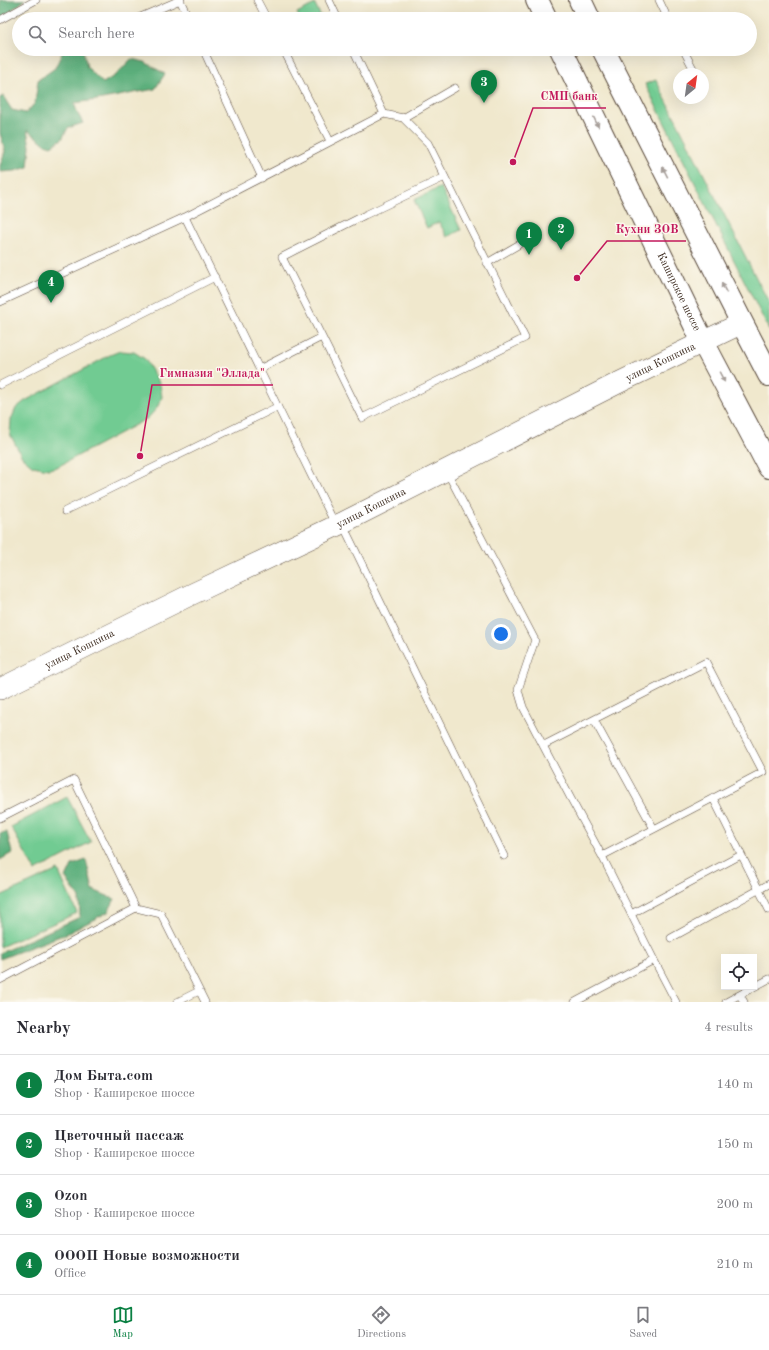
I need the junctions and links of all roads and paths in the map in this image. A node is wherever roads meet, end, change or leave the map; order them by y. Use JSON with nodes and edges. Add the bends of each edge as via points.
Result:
{"nodes":[{"id":1,"x":36,"y":0,"type":"edge"},
{"id":2,"x":180,"y":0,"type":"edge"},
{"id":3,"x":257,"y":0,"type":"edge"},
{"id":4,"x":329,"y":0,"type":"edge"},
{"id":5,"x":537,"y":0,"type":"edge"},
{"id":6,"x":580,"y":0,"type":"edge"},
{"id":7,"x":659,"y":0,"type":"edge"},
{"id":8,"x":14,"y":12,"type":"edge"},
{"id":9,"x":152,"y":12,"type":"edge"},
{"id":10,"x":186,"y":12,"type":"edge"},
{"id":11,"x":263,"y":12,"type":"edge"},
{"id":12,"x":335,"y":12,"type":"edge"},
{"id":13,"x":543,"y":12,"type":"edge"},
{"id":14,"x":586,"y":12,"type":"edge"},
{"id":15,"x":664,"y":12,"type":"edge"},
{"id":16,"x":12,"y":13,"type":"edge"},
{"id":17,"x":0,"y":20,"type":"edge"},
{"id":18,"x":205,"y":56,"type":"edge"},
{"id":19,"x":287,"y":56,"type":"edge"},
{"id":20,"x":356,"y":56,"type":"edge"},
{"id":21,"x":564,"y":56,"type":"edge"},
{"id":22,"x":608,"y":56,"type":"edge"},
{"id":23,"x":687,"y":56,"type":"edge"},
{"id":24,"x":693,"y":68,"type":"edge"},
{"id":25,"x":455,"y":88,"type":"dead end"},
{"id":26,"x":384,"y":114,"type":"junction"},
{"id":27,"x":403,"y":118,"type":"junction"},
{"id":28,"x":330,"y":141,"type":"junction"},
{"id":29,"x":445,"y":177,"type":"junction"},
{"id":30,"x":262,"y":178,"type":"junction"},
{"id":31,"x":185,"y":216,"type":"junction"},
{"id":32,"x":518,"y":245,"type":"dead end"},
{"id":33,"x":487,"y":262,"type":"junction"},
{"id":34,"x":214,"y":277,"type":"junction"},
{"id":35,"x":0,"y":302,"type":"edge"},
{"id":36,"x":742,"y":323,"type":"junction"},
{"id":37,"x":322,"y":337,"type":"junction"},
{"id":38,"x":703,"y":342,"type":"junction"},
{"id":39,"x":259,"y":369,"type":"junction"},
{"id":40,"x":769,"y":375,"type":"edge"},
{"id":41,"x":0,"y":385,"type":"edge"},
{"id":42,"x":277,"y":407,"type":"junction"},
{"id":43,"x":769,"y":467,"type":"edge"},
{"id":44,"x":446,"y":471,"type":"junction"},
{"id":45,"x":65,"y":511,"type":"dead end"},
{"id":46,"x":339,"y":525,"type":"junction"},
{"id":47,"x":0,"y":689,"type":"edge"},
{"id":48,"x":594,"y":720,"type":"junction"},
{"id":49,"x":544,"y":745,"type":"junction"},
{"id":50,"x":713,"y":798,"type":"junction"},
{"id":51,"x":0,"y":818,"type":"edge"},
{"id":52,"x":654,"y":828,"type":"junction"},
{"id":53,"x":741,"y":854,"type":"junction"},
{"id":54,"x":504,"y":856,"type":"dead end"},
{"id":55,"x":602,"y":856,"type":"junction"},
{"id":56,"x":769,"y":884,"type":"edge"},
{"id":57,"x":759,"y":890,"type":"junction"},
{"id":58,"x":136,"y":908,"type":"junction"},
{"id":59,"x":769,"y":910,"type":"edge"},
{"id":60,"x":631,"y":914,"type":"junction"},
{"id":61,"x":671,"y":938,"type":"dead end"},
{"id":62,"x":654,"y":960,"type":"junction"},
{"id":63,"x":769,"y":979,"type":"edge"},
{"id":64,"x":0,"y":980,"type":"edge"},
{"id":65,"x":199,"y":991,"type":"junction"},
{"id":66,"x":740,"y":995,"type":"junction"},
{"id":67,"x":177,"y":1002,"type":"edge"},
{"id":68,"x":205,"y":1002,"type":"edge"},
{"id":69,"x":575,"y":1002,"type":"edge"},
{"id":70,"x":676,"y":1002,"type":"edge"},
{"id":71,"x":726,"y":1002,"type":"edge"},
{"id":72,"x":744,"y":1002,"type":"edge"}],
"edges":[{"from":1,"to":8,"type":"lane"},
{"from":2,"to":9,"type":"lane"},
{"from":2,"to":10,"type":"lane"},
{"from":3,"to":11,"type":"lane"},
{"from":4,"to":12,"type":"lane"},
{"from":5,"to":13,"type":"main road"},
{"from":6,"to":14,"type":"main road"},
{"from":7,"to":15,"type":"lane"},
{"from":16,"to":17,"type":"lane"},
{"from":18,"to":30,"type":"lane"},
{"from":19,"to":28,"type":"lane"},
{"from":20,"to":26,"type":"lane"},
{"from":21,"to":38,"type":"main road","name":"Каширское шоссе","one_way":true},
{"from":36,"to":22,"type":"main road","one_way":true},
{"from":23,"to":24,"type":"lane"},
{"from":25,"to":27,"type":"lane"},
{"from":26,"to":27,"type":"lane"},
{"from":26,"to":28,"type":"lane"},
{"from":27,"to":29,"type":"lane","via":[[428,143]]},
{"from":28,"to":30,"type":"lane"},
{"from":29,"to":33,"type":"lane"},
{"from":29,"to":37,"type":"lane","via":[[282,257]]},
{"from":30,"to":31,"type":"lane"},
{"from":31,"to":34,"type":"lane"},
{"from":31,"to":35,"type":"lane"},
{"from":32,"to":33,"type":"lane"},
{"from":33,"to":37,"type":"lane","via":[[525,338],[362,418]]},
{"from":34,"to":39,"type":"lane"},
{"from":34,"to":41,"type":"lane"},
{"from":36,"to":38,"type":"main road","name":"улица Кошкина"},
{"from":36,"to":40,"type":"main road"},
{"from":37,"to":39,"type":"lane"},
{"from":38,"to":43,"type":"main road","name":"Каширское шоссе","one_way":true},
{"from":38,"to":44,"type":"main road","name":"улица Кошкина"},
{"from":39,"to":42,"type":"lane"},
{"from":42,"to":45,"type":"lane"},
{"from":42,"to":46,"type":"lane"},
{"from":44,"to":46,"type":"main road","name":"улица Кошкина"},
{"from":44,"to":49,"type":"lane","via":[[535,640],[518,690],[523,707]]},
{"from":46,"to":47,"type":"main road","name":"улица Кошкина"},
{"from":46,"to":54,"type":"lane"},
{"from":48,"to":49,"type":"lane"},
{"from":48,"to":50,"type":"lane","via":[[706,662],[763,772]]},
{"from":48,"to":52,"type":"lane"},
{"from":49,"to":55,"type":"lane"},
{"from":50,"to":52,"type":"lane"},
{"from":50,"to":53,"type":"lane"},
{"from":51,"to":58,"type":"lane","via":[[74,780]]},
{"from":52,"to":55,"type":"lane"},
{"from":53,"to":57,"type":"lane"},
{"from":53,"to":60,"type":"lane"},
{"from":55,"to":60,"type":"lane"},
{"from":56,"to":57,"type":"lane"},
{"from":57,"to":59,"type":"lane"},
{"from":57,"to":61,"type":"lane"},
{"from":58,"to":64,"type":"lane"},
{"from":58,"to":65,"type":"lane","via":[[161,914]]},
{"from":60,"to":62,"type":"lane"},
{"from":62,"to":69,"type":"lane"},
{"from":62,"to":70,"type":"lane"},
{"from":63,"to":66,"type":"lane"},
{"from":65,"to":67,"type":"lane"},
{"from":65,"to":68,"type":"lane"},
{"from":66,"to":71,"type":"lane"},
{"from":66,"to":72,"type":"lane"}]}
